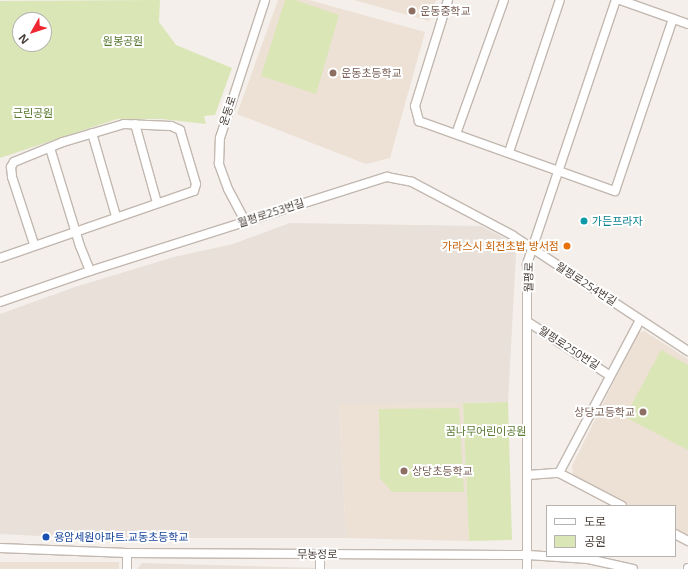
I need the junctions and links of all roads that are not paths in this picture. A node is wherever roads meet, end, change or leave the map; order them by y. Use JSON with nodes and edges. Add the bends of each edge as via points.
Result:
{"nodes":[{"id":1,"x":265,"y":0,"type":"edge"},
{"id":2,"x":448,"y":0,"type":"edge"},
{"id":3,"x":504,"y":0,"type":"edge"},
{"id":4,"x":560,"y":0,"type":"edge"},
{"id":5,"x":616,"y":0,"type":"edge"},
{"id":6,"x":620,"y":0,"type":"edge"},
{"id":7,"x":673,"y":19,"type":"junction"},
{"id":8,"x":688,"y":24,"type":"edge"},
{"id":9,"x":135,"y":124,"type":"junction"},
{"id":10,"x":92,"y":133,"type":"junction"},
{"id":11,"x":456,"y":134,"type":"junction"},
{"id":12,"x":50,"y":148,"type":"junction"},
{"id":13,"x":509,"y":152,"type":"junction"},
{"id":14,"x":560,"y":170,"type":"junction"},
{"id":15,"x":157,"y":203,"type":"junction"},
{"id":16,"x":116,"y":216,"type":"junction"},
{"id":17,"x":245,"y":221,"type":"junction"},
{"id":18,"x":75,"y":232,"type":"junction"},
{"id":19,"x":34,"y":244,"type":"junction"},
{"id":20,"x":532,"y":249,"type":"junction"},
{"id":21,"x":0,"y":258,"type":"edge"},
{"id":22,"x":90,"y":271,"type":"junction"},
{"id":23,"x":0,"y":301,"type":"edge"},
{"id":24,"x":640,"y":320,"type":"junction"},
{"id":25,"x":528,"y":322,"type":"junction"},
{"id":26,"x":688,"y":351,"type":"edge"},
{"id":27,"x":609,"y":375,"type":"junction"},
{"id":28,"x":559,"y":473,"type":"junction"},
{"id":29,"x":528,"y":475,"type":"junction"},
{"id":30,"x":620,"y":505,"type":"edge"},
{"id":31,"x":676,"y":535,"type":"edge"},
{"id":32,"x":688,"y":541,"type":"edge"},
{"id":33,"x":0,"y":548,"type":"edge"},
{"id":34,"x":127,"y":553,"type":"junction"},
{"id":35,"x":320,"y":554,"type":"junction"},
{"id":36,"x":528,"y":555,"type":"junction"},
{"id":37,"x":546,"y":556,"type":"edge"},
{"id":38,"x":558,"y":557,"type":"edge"},
{"id":39,"x":127,"y":569,"type":"edge"},
{"id":40,"x":320,"y":569,"type":"edge"},
{"id":41,"x":527,"y":569,"type":"edge"},
{"id":42,"x":633,"y":569,"type":"edge"}],
"edges":[{"from":1,"to":17,"type":"street","name":"운동로","via":[[220,138],[220,164],[228,189]]},
{"from":2,"to":11,"type":"street","via":[[415,106],[419,121]]},
{"from":3,"to":11,"type":"street"},
{"from":4,"to":13,"type":"street"},
{"from":5,"to":14,"type":"street","name":"월평로"},
{"from":6,"to":7,"type":"street"},
{"from":7,"to":8,"type":"street"},
{"from":7,"to":14,"type":"street","via":[[615,191]]},
{"from":9,"to":10,"type":"street","via":[[124,124]]},
{"from":9,"to":15,"type":"street"},
{"from":9,"to":15,"type":"street","via":[[171,126],[180,130],[196,184],[194,191]]},
{"from":10,"to":12,"type":"street"},
{"from":10,"to":16,"type":"street"},
{"from":11,"to":13,"type":"street"},
{"from":12,"to":18,"type":"street"},
{"from":12,"to":19,"type":"street","via":[[20,158],[11,168]]},
{"from":13,"to":14,"type":"street"},
{"from":14,"to":20,"type":"street","name":"월평로"},
{"from":15,"to":16,"type":"street"},
{"from":16,"to":18,"type":"street"},
{"from":17,"to":20,"type":"street","name":"월평로253번길","via":[[387,177],[412,182],[512,235]]},
{"from":17,"to":22,"type":"street","name":"월평로253번길"},
{"from":18,"to":19,"type":"street"},
{"from":18,"to":22,"type":"street"},
{"from":19,"to":21,"type":"street"},
{"from":20,"to":24,"type":"street","name":"월평로254번길"},
{"from":20,"to":25,"type":"street","name":"월평로","via":[[527,264]]},
{"from":22,"to":23,"type":"street","name":"월평로253번길"},
{"from":24,"to":26,"type":"street","name":"월평로254번길"},
{"from":24,"to":27,"type":"street"},
{"from":25,"to":27,"type":"street","name":"월평로250번길"},
{"from":25,"to":29,"type":"street","name":"월평로"},
{"from":27,"to":28,"type":"street"},
{"from":28,"to":29,"type":"street"},
{"from":28,"to":30,"type":"street"},
{"from":29,"to":36,"type":"street","name":"월평로"},
{"from":31,"to":32,"type":"street"},
{"from":33,"to":34,"type":"street","name":"무농정로"},
{"from":34,"to":35,"type":"street","name":"무농정로"},
{"from":34,"to":39,"type":"street"},
{"from":35,"to":36,"type":"street","name":"무농정로"},
{"from":35,"to":40,"type":"street"},
{"from":36,"to":37,"type":"street","name":"무농정로"},
{"from":36,"to":41,"type":"street","name":"월평로"},
{"from":38,"to":42,"type":"street","name":"무농정로","via":[[588,559]]}]}
